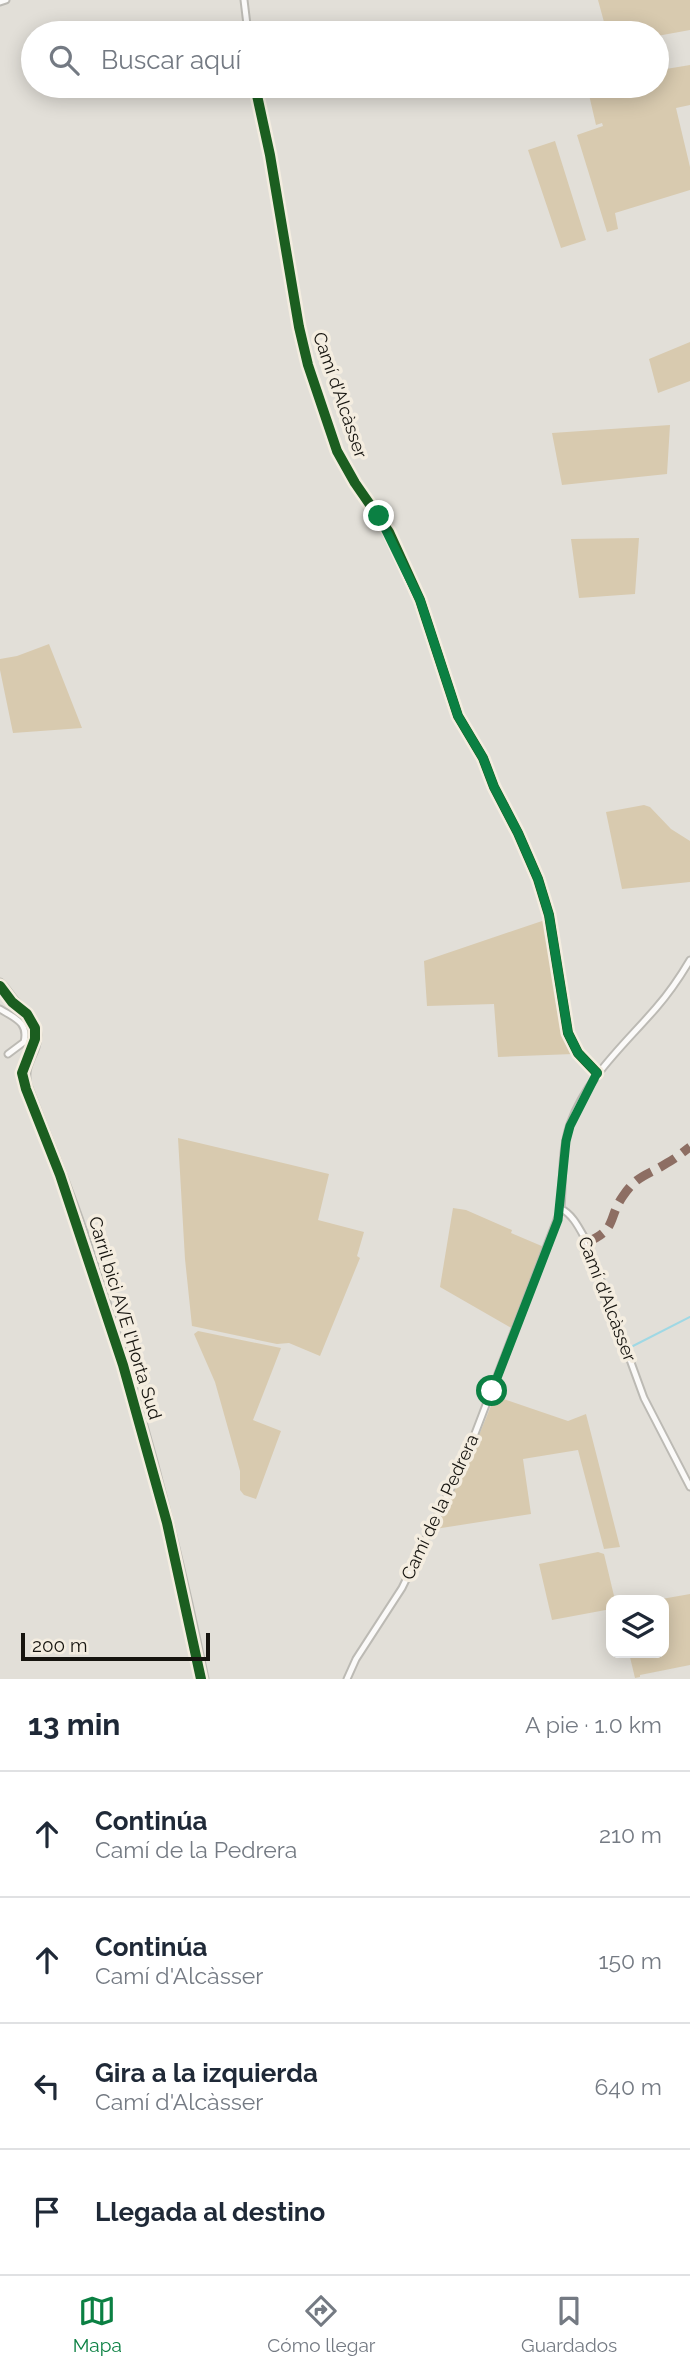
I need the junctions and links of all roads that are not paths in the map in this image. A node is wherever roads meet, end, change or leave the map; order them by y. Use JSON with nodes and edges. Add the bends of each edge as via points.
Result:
{"nodes":[{"id":1,"x":6,"y":0,"type":"edge"},
{"id":2,"x":244,"y":0,"type":"edge"},
{"id":3,"x":0,"y":2,"type":"edge"},
{"id":4,"x":247,"y":21,"type":"edge"},
{"id":5,"x":258,"y":98,"type":"edge"},
{"id":6,"x":690,"y":960,"type":"edge"},
{"id":7,"x":0,"y":982,"type":"edge"},
{"id":8,"x":0,"y":1009,"type":"edge"},
{"id":9,"x":8,"y":1054,"type":"dead end"},
{"id":10,"x":597,"y":1073,"type":"junction"},
{"id":11,"x":561,"y":1209,"type":"junction"},
{"id":12,"x":690,"y":1487,"type":"edge"},
{"id":13,"x":205,"y":1679,"type":"edge"},
{"id":14,"x":347,"y":1679,"type":"edge"}],
"edges":[{"from":1,"to":3,"type":"street"},
{"from":2,"to":4,"type":"street"},
{"from":5,"to":10,"type":"street","name":"Camí d'Alcàsser","via":[[302,340],[337,451],[389,532],[420,600],[458,716],[483,758],[538,879],[549,915],[568,1033],[578,1053]]},
{"from":6,"to":10,"type":"street","via":[[661,1002]]},
{"from":7,"to":13,"type":"street","via":[[38,1027],[27,1085],[86,1236],[129,1372],[171,1526]]},
{"from":8,"to":9,"type":"street","via":[[19,1020],[25,1032],[24,1042]]},
{"from":10,"to":11,"type":"street","via":[[570,1126]]},
{"from":11,"to":12,"type":"street","name":"Camí d'Alcàsser","via":[[587,1242],[644,1398]]},
{"from":11,"to":14,"type":"street","name":"Camí de la Pedrera","via":[[466,1457],[402,1588]]}]}
